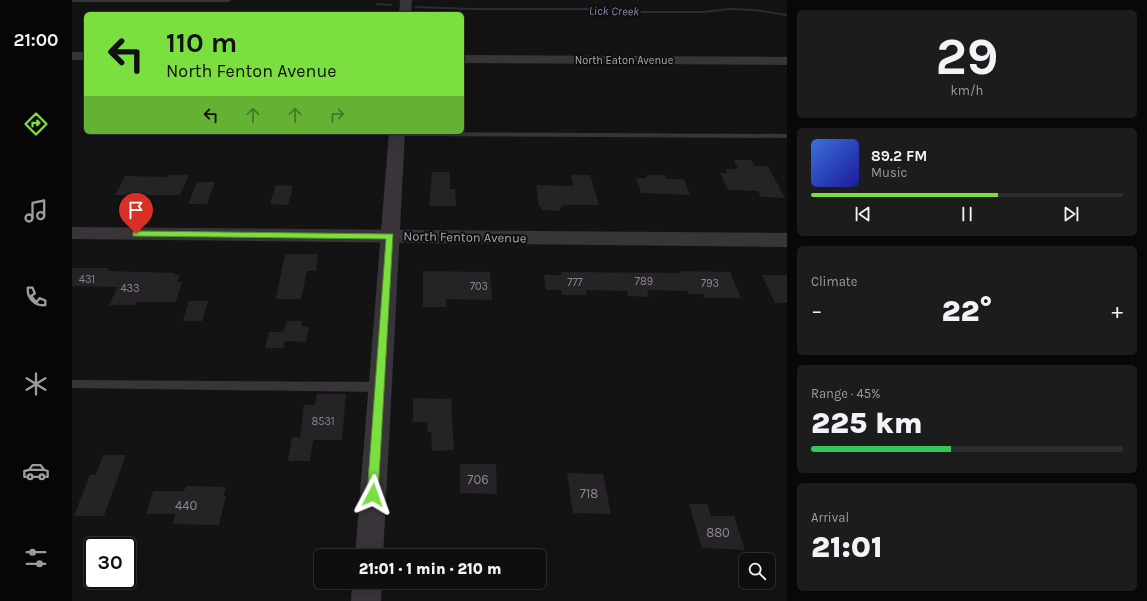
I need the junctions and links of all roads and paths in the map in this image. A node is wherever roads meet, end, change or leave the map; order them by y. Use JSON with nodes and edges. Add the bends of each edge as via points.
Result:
{"nodes":[{"id":1,"x":72,"y":0,"type":"edge"},
{"id":2,"x":228,"y":0,"type":"edge"},
{"id":3,"x":406,"y":0,"type":"edge"},
{"id":4,"x":405,"y":12,"type":"edge"},
{"id":5,"x":72,"y":56,"type":"edge"},
{"id":6,"x":84,"y":56,"type":"edge"},
{"id":7,"x":464,"y":59,"type":"edge"},
{"id":8,"x":787,"y":61,"type":"edge"},
{"id":9,"x":397,"y":134,"type":"edge"},
{"id":10,"x":464,"y":134,"type":"edge"},
{"id":11,"x":787,"y":136,"type":"edge"},
{"id":12,"x":72,"y":233,"type":"edge"},
{"id":13,"x":390,"y":236,"type":"junction"},
{"id":14,"x":787,"y":240,"type":"edge"},
{"id":15,"x":72,"y":384,"type":"edge"},
{"id":16,"x":380,"y":387,"type":"junction"},
{"id":17,"x":369,"y":549,"type":"edge"},
{"id":18,"x":367,"y":589,"type":"edge"},
{"id":19,"x":366,"y":601,"type":"edge"}],
"edges":[{"from":1,"to":2,"type":"lane"},
{"from":3,"to":4,"type":"street"},
{"from":5,"to":6,"type":"street"},
{"from":7,"to":8,"type":"street","name":"North Eaton Avenue"},
{"from":9,"to":13,"type":"street"},
{"from":10,"to":11,"type":"lane"},
{"from":12,"to":13,"type":"street","name":"North Fenton Avenue"},
{"from":13,"to":14,"type":"street","name":"North Fenton Avenue"},
{"from":13,"to":16,"type":"street"},
{"from":15,"to":16,"type":"lane"},
{"from":16,"to":17,"type":"street"},
{"from":18,"to":19,"type":"street"}]}
